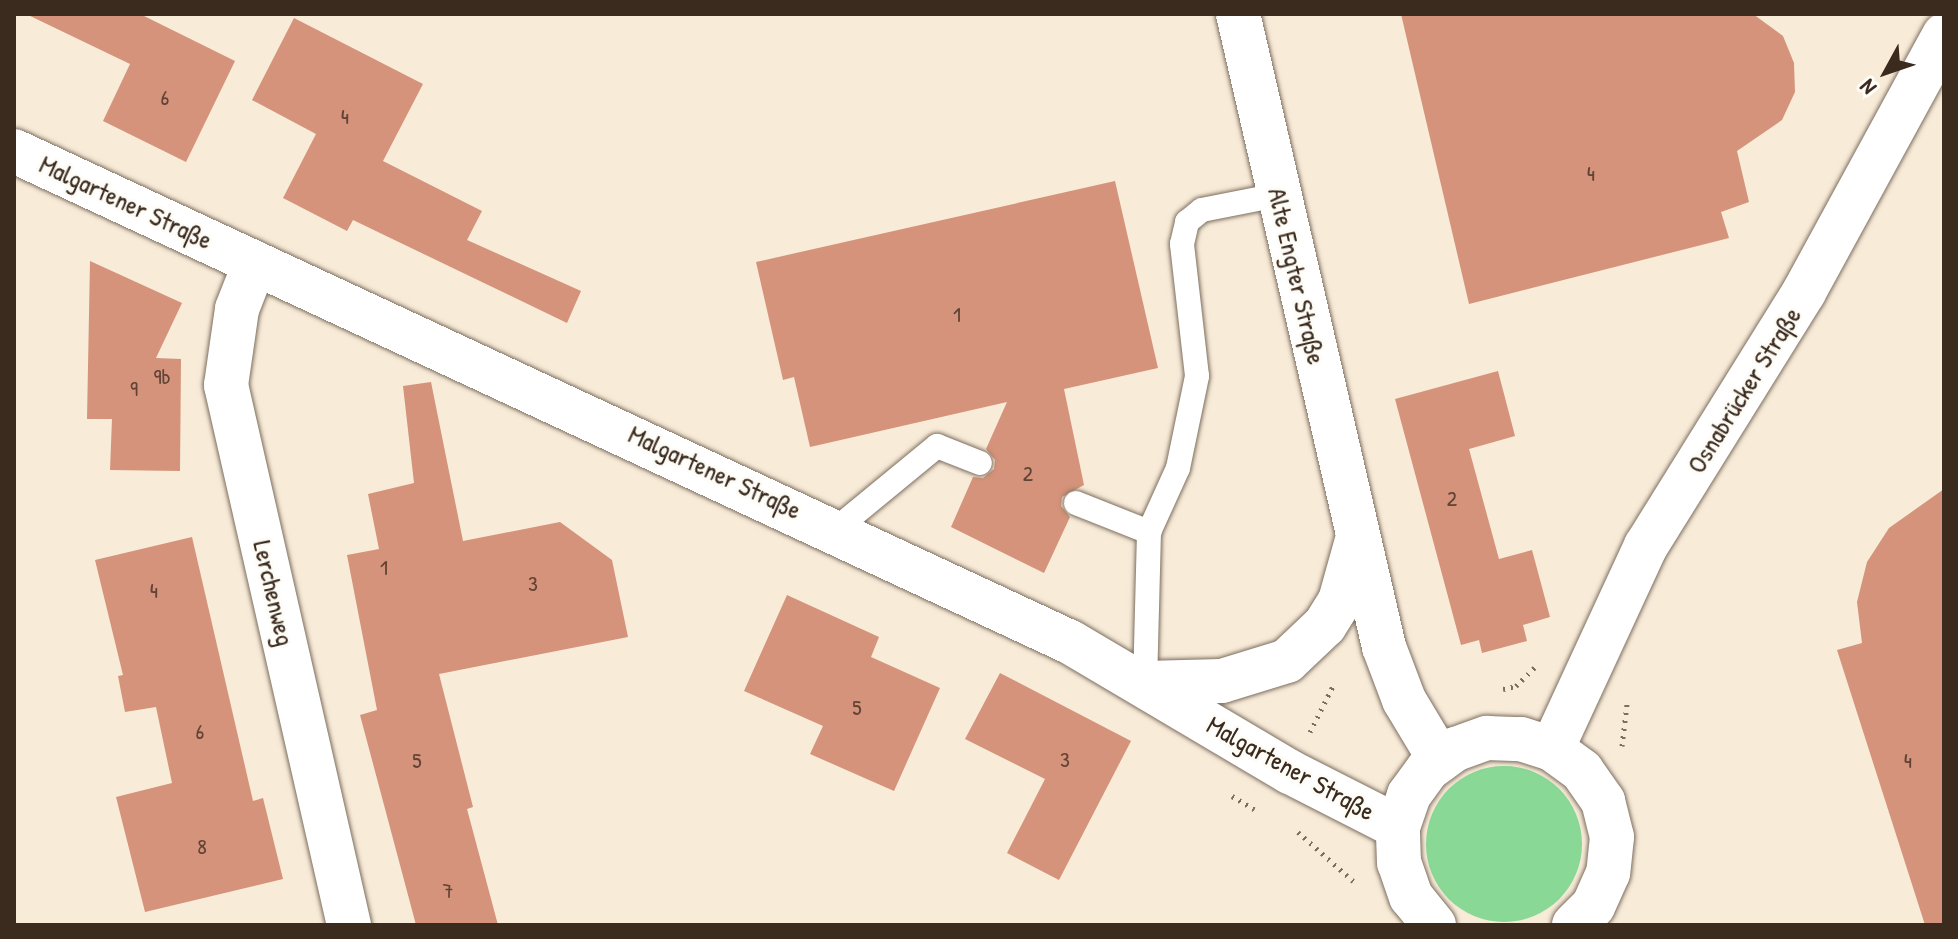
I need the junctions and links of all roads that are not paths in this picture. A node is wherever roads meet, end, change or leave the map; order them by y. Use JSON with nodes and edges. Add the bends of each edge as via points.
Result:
{"nodes":[{"id":1,"x":1238,"y":14,"type":"edge"},
{"id":2,"x":1944,"y":35,"type":"edge"},
{"id":3,"x":14,"y":151,"type":"edge"},
{"id":4,"x":1278,"y":195,"type":"junction"},
{"id":5,"x":255,"y":263,"type":"junction"},
{"id":6,"x":980,"y":463,"type":"dead end"},
{"id":7,"x":1076,"y":503,"type":"dead end"},
{"id":8,"x":836,"y":529,"type":"junction"},
{"id":9,"x":1149,"y":532,"type":"junction"},
{"id":10,"x":1357,"y":538,"type":"junction"},
{"id":11,"x":1145,"y":683,"type":"junction"},
{"id":12,"x":1552,"y":749,"type":"junction"},
{"id":13,"x":1440,"y":760,"type":"junction"},
{"id":14,"x":1398,"y":827,"type":"junction"},
{"id":15,"x":349,"y":925,"type":"edge"},
{"id":16,"x":1434,"y":925,"type":"edge"},
{"id":17,"x":1574,"y":925,"type":"edge"}],
"edges":[{"from":1,"to":4,"type":"street","name":"Alte Engter Straße"},
{"from":2,"to":12,"type":"street","name":"Osnabrücker Straße","via":[[1749,386],[1646,546]]},
{"from":3,"to":5,"type":"street","name":"Malgartener Straße"},
{"from":4,"to":9,"type":"lane","via":[[1202,210],[1187,222],[1182,244],[1197,376],[1178,468]]},
{"from":4,"to":10,"type":"street","name":"Alte Engter Straße"},
{"from":5,"to":8,"type":"street","name":"Malgartener Straße"},
{"from":5,"to":15,"type":"street","name":"Lerchenweg","via":[[234,321],[226,385]]},
{"from":6,"to":8,"type":"lane","via":[[937,446]]},
{"from":7,"to":9,"type":"lane"},
{"from":8,"to":11,"type":"street","name":"Malgartener Straße"},
{"from":9,"to":11,"type":"lane"},
{"from":10,"to":11,"type":"street","name":"Alte Engter Straße","via":[[1340,601],[1325,625],[1287,661],[1222,681]]},
{"from":10,"to":13,"type":"street","name":"Alte Engter Straße","via":[[1384,647],[1404,700]]},
{"from":11,"to":14,"type":"street","name":"Malgartener Straße","via":[[1290,772]]},
{"from":12,"to":13,"type":"street","via":[[1521,739],[1487,738]]},
{"from":12,"to":17,"type":"street","via":[[1582,771],[1603,801],[1612,837],[1608,873],[1593,906]]},
{"from":13,"to":14,"type":"street","via":[[1409,795]]},
{"from":14,"to":16,"type":"street","via":[[1399,863],[1411,897]]}]}
